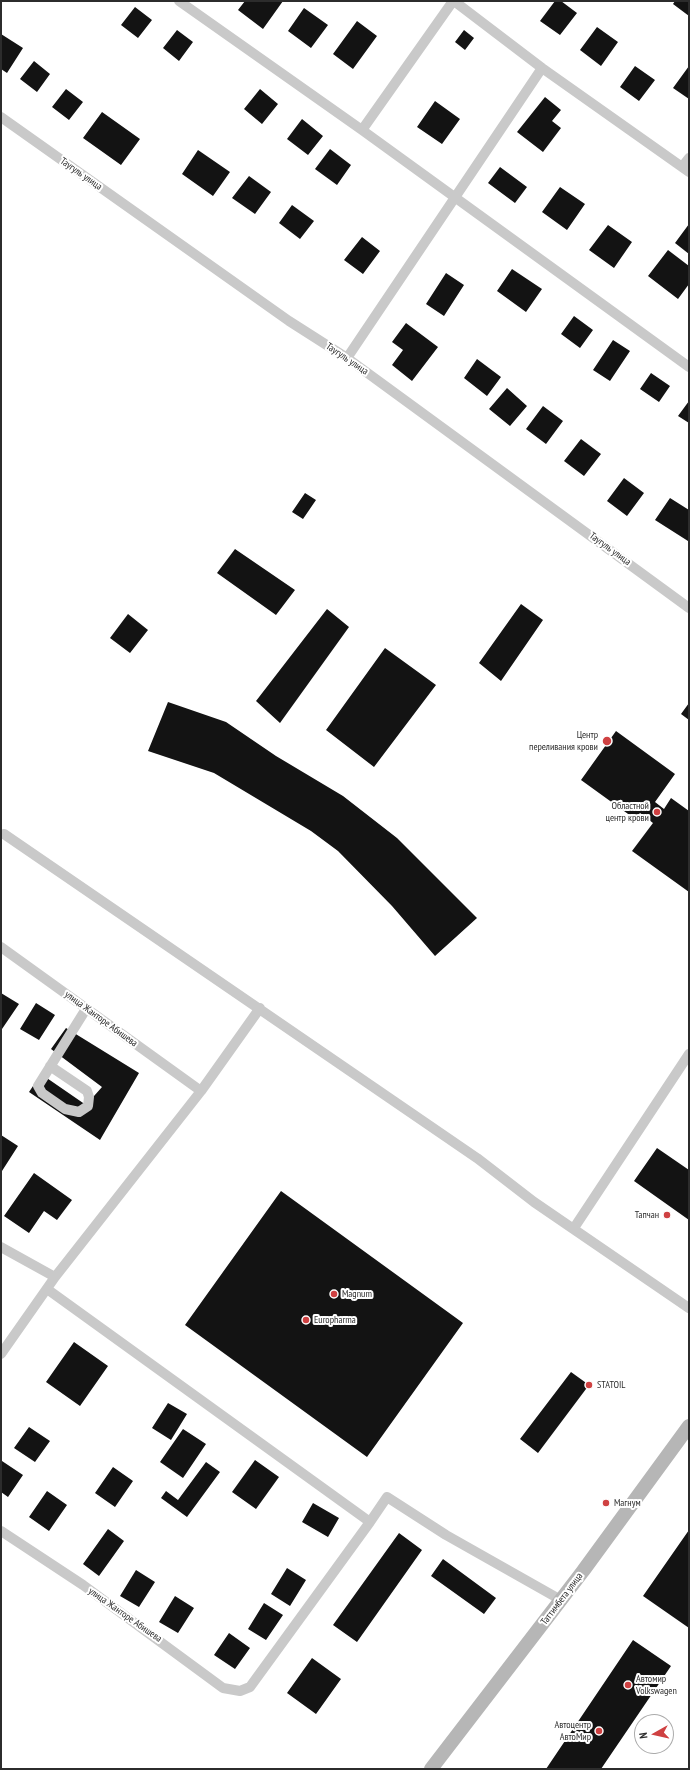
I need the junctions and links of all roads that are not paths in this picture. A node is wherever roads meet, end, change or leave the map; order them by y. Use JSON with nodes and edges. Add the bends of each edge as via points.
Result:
{"nodes":[{"id":1,"x":179,"y":1,"type":"edge"},
{"id":2,"x":453,"y":1,"type":"edge"},
{"id":3,"x":542,"y":68,"type":"junction"},
{"id":4,"x":1,"y":116,"type":"edge"},
{"id":5,"x":362,"y":130,"type":"junction"},
{"id":6,"x":689,"y":158,"type":"edge"},
{"id":7,"x":686,"y":170,"type":"edge"},
{"id":8,"x":454,"y":196,"type":"junction"},
{"id":9,"x":347,"y":358,"type":"junction"},
{"id":10,"x":689,"y":367,"type":"edge"},
{"id":11,"x":689,"y":608,"type":"edge"},
{"id":12,"x":4,"y":834,"type":"dead end"},
{"id":13,"x":1,"y":947,"type":"edge"},
{"id":14,"x":260,"y":1008,"type":"junction"},
{"id":15,"x":86,"y":1009,"type":"junction"},
{"id":16,"x":689,"y":1054,"type":"edge"},
{"id":17,"x":50,"y":1066,"type":"junction"},
{"id":18,"x":201,"y":1091,"type":"junction"},
{"id":19,"x":574,"y":1228,"type":"junction"},
{"id":20,"x":1,"y":1247,"type":"edge"},
{"id":21,"x":55,"y":1277,"type":"junction"},
{"id":22,"x":47,"y":1289,"type":"junction"},
{"id":23,"x":689,"y":1308,"type":"edge"},
{"id":24,"x":1,"y":1354,"type":"edge"},
{"id":25,"x":689,"y":1426,"type":"edge"},
{"id":26,"x":370,"y":1522,"type":"junction"},
{"id":27,"x":1,"y":1531,"type":"edge"},
{"id":28,"x":561,"y":1600,"type":"junction"},
{"id":29,"x":442,"y":1754,"type":"junction"},
{"id":30,"x":431,"y":1769,"type":"edge"},
{"id":31,"x":438,"y":1769,"type":"edge"}],
"edges":[{"from":1,"to":5,"type":"street"},
{"from":2,"to":3,"type":"street"},
{"from":2,"to":5,"type":"street"},
{"from":3,"to":7,"type":"street"},
{"from":3,"to":8,"type":"street"},
{"from":4,"to":9,"type":"street","name":"Таугуль улица","via":[[289,321]]},
{"from":5,"to":8,"type":"street"},
{"from":6,"to":7,"type":"street"},
{"from":8,"to":9,"type":"street"},
{"from":8,"to":10,"type":"street"},
{"from":9,"to":11,"type":"street","name":"Таугуль улица"},
{"from":12,"to":14,"type":"street"},
{"from":13,"to":15,"type":"street","name":"улица Жанторе Абишева"},
{"from":14,"to":18,"type":"street"},
{"from":14,"to":19,"type":"street"},
{"from":15,"to":17,"type":"street"},
{"from":15,"to":18,"type":"street","name":"улица Жанторе Абишева"},
{"from":16,"to":19,"type":"street"},
{"from":17,"to":17,"type":"street","via":[[38,1086],[42,1093],[65,1109],[79,1112],[88,1106],[87,1091]]},
{"from":18,"to":21,"type":"street"},
{"from":19,"to":23,"type":"street"},
{"from":20,"to":21,"type":"street"},
{"from":21,"to":22,"type":"street"},
{"from":22,"to":24,"type":"street"},
{"from":22,"to":26,"type":"street"},
{"from":25,"to":28,"type":"main road","name":"Таттимбета улица"},
{"from":26,"to":27,"type":"street","name":"улица Жанторе Абишева","via":[[250,1687],[240,1691],[223,1688],[84,1585]]},
{"from":26,"to":28,"type":"street","via":[[387,1497],[446,1535]]},
{"from":28,"to":29,"type":"main road","name":"Таттимбета улица"},
{"from":29,"to":30,"type":"main road","name":"Таттимбета улица"},
{"from":29,"to":31,"type":"main road"}]}
